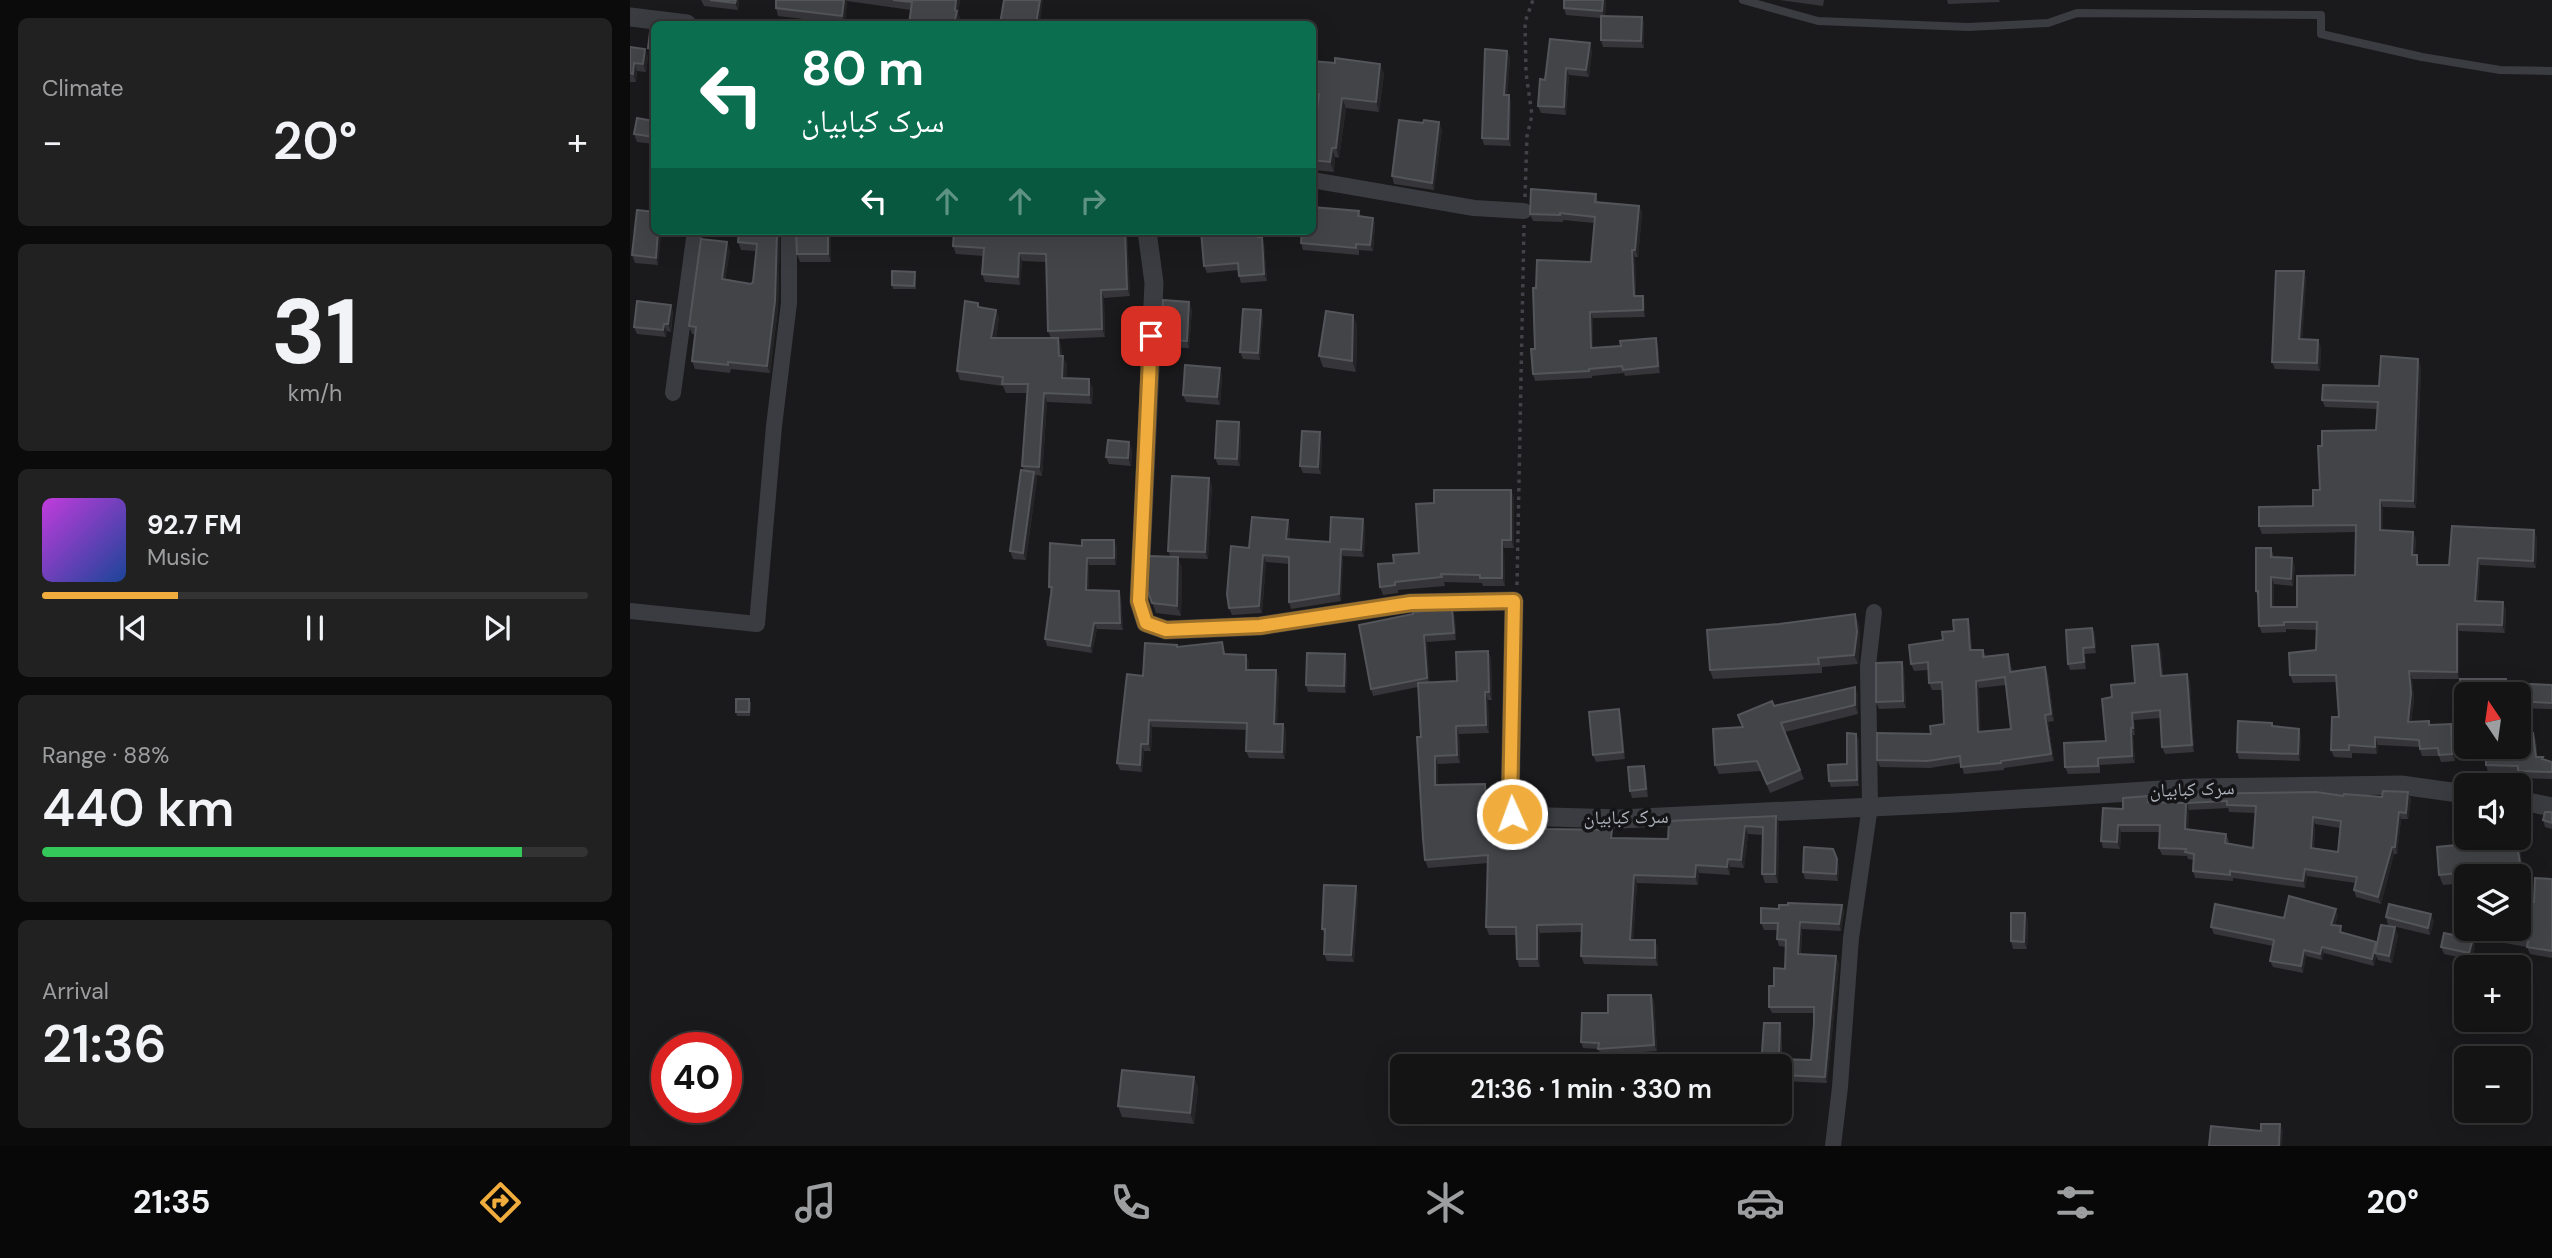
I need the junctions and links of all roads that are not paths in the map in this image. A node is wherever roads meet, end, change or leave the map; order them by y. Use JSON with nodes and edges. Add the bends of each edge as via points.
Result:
{"nodes":[{"id":1,"x":1743,"y":0,"type":"edge"},
{"id":2,"x":630,"y":17,"type":"edge"},
{"id":3,"x":663,"y":21,"type":"edge"},
{"id":4,"x":2552,"y":71,"type":"edge"},
{"id":5,"x":1316,"y":181,"type":"edge"},
{"id":6,"x":1524,"y":212,"type":"road end"},
{"id":7,"x":694,"y":235,"type":"edge"},
{"id":8,"x":789,"y":235,"type":"edge"},
{"id":9,"x":1148,"y":235,"type":"edge"},
{"id":10,"x":673,"y":393,"type":"dead end"},
{"id":11,"x":630,"y":611,"type":"edge"},
{"id":12,"x":1874,"y":612,"type":"dead end"},
{"id":13,"x":2454,"y":792,"type":"edge"},
{"id":14,"x":2531,"y":803,"type":"edge"},
{"id":15,"x":1870,"y":807,"type":"junction"},
{"id":16,"x":2552,"y":807,"type":"edge"},
{"id":17,"x":1833,"y":1146,"type":"edge"}],
"edges":[{"from":1,"to":4,"type":"lane","via":[[1818,21],[1968,27],[2048,23],[2077,13],[2321,15],[2321,34],[2500,70]]},
{"from":2,"to":3,"type":"street"},
{"from":5,"to":6,"type":"street"},
{"from":7,"to":10,"type":"street"},
{"from":8,"to":11,"type":"street","via":[[789,303],[757,624]]},
{"from":9,"to":15,"type":"street","name":"سرک کبابیان","via":[[1154,283],[1139,601],[1146,623],[1166,630],[1260,626],[1411,603],[1514,601],[1512,814],[1620,819]]},
{"from":12,"to":15,"type":"street","via":[[1868,666]]},
{"from":13,"to":15,"type":"street","name":"سرک کبابیان","via":[[2401,785],[2193,788]]},
{"from":14,"to":16,"type":"street"},
{"from":15,"to":17,"type":"street","via":[[1851,938]]}]}
